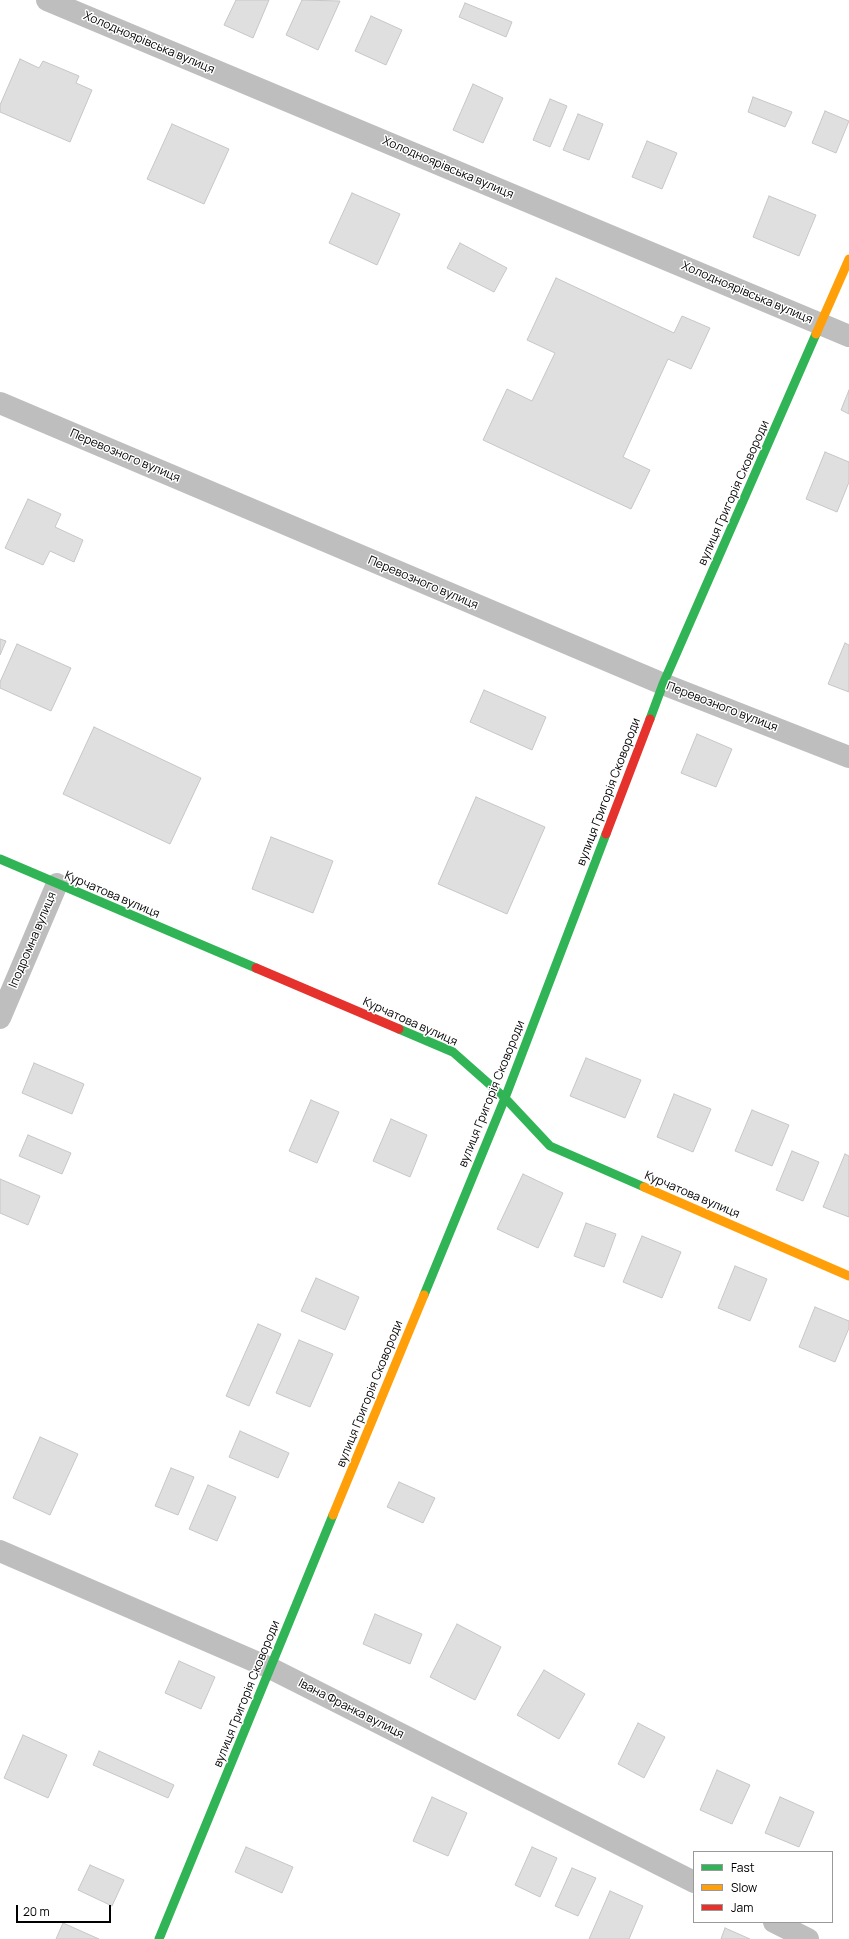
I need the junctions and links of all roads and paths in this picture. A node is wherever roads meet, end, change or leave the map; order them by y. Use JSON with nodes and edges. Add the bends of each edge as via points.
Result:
{"nodes":[{"id":1,"x":47,"y":0,"type":"edge"},
{"id":2,"x":849,"y":259,"type":"edge"},
{"id":3,"x":822,"y":324,"type":"junction"},
{"id":4,"x":849,"y":336,"type":"edge"},
{"id":5,"x":0,"y":403,"type":"edge"},
{"id":6,"x":663,"y":684,"type":"junction"},
{"id":7,"x":849,"y":757,"type":"edge"},
{"id":8,"x":0,"y":860,"type":"edge"},
{"id":9,"x":57,"y":884,"type":"junction"},
{"id":10,"x":0,"y":1018,"type":"edge"},
{"id":11,"x":505,"y":1098,"type":"junction"},
{"id":12,"x":849,"y":1276,"type":"edge"},
{"id":13,"x":0,"y":1551,"type":"edge"},
{"id":14,"x":270,"y":1668,"type":"junction"},
{"id":15,"x":693,"y":1881,"type":"edge"},
{"id":16,"x":776,"y":1923,"type":"edge"},
{"id":17,"x":159,"y":1939,"type":"edge"},
{"id":18,"x":808,"y":1939,"type":"edge"}],
"edges":[{"from":1,"to":3,"type":"street","name":"Холодноярівська вулиця"},
{"from":2,"to":3,"type":"street","name":"вулиця Григорія Сковороди"},
{"from":3,"to":4,"type":"street","name":"Холодноярівська вулиця"},
{"from":3,"to":6,"type":"street","name":"вулиця Григорія Сковороди"},
{"from":5,"to":6,"type":"street","name":"Перевозного вулиця"},
{"from":6,"to":7,"type":"street","name":"Перевозного вулиця"},
{"from":6,"to":11,"type":"street","name":"вулиця Григорія Сковороди"},
{"from":8,"to":9,"type":"street","name":"Курчатова вулиця"},
{"from":9,"to":10,"type":"street","name":"Іподромна вулиця"},
{"from":9,"to":11,"type":"street","name":"Курчатова вулиця","via":[[453,1052]]},
{"from":11,"to":12,"type":"street","name":"Курчатова вулиця","via":[[550,1146]]},
{"from":11,"to":14,"type":"street","name":"вулиця Григорія Сковороди"},
{"from":13,"to":14,"type":"street","name":"Івана Франка вулиця"},
{"from":14,"to":15,"type":"street","name":"Івана Франка вулиця"},
{"from":14,"to":17,"type":"street","name":"вулиця Григорія Сковороди"},
{"from":16,"to":18,"type":"street"}]}
